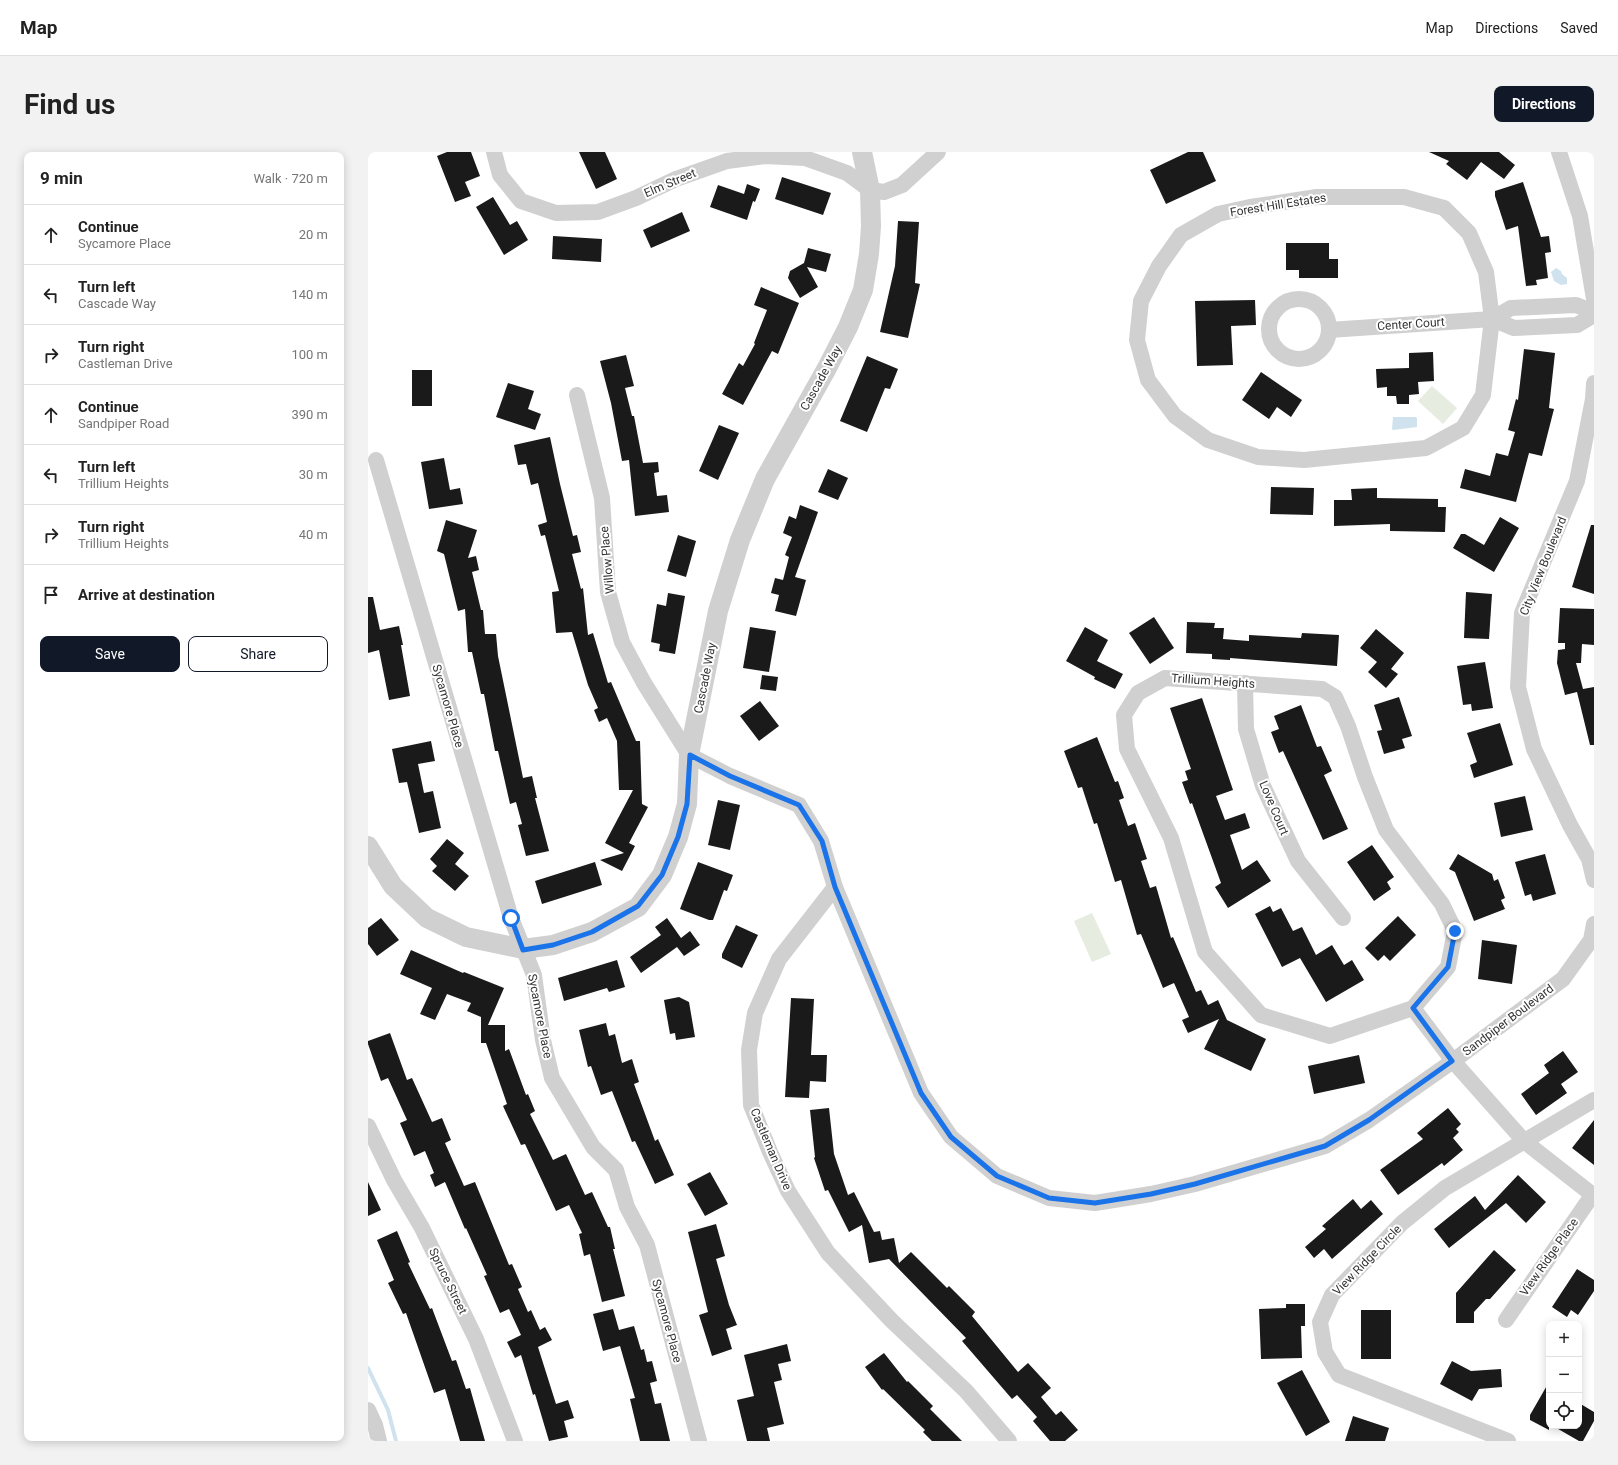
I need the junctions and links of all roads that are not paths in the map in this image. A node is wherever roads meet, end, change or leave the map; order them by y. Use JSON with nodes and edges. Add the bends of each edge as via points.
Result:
{"nodes":[{"id":1,"x":494,"y":152,"type":"edge"},
{"id":2,"x":862,"y":152,"type":"edge"},
{"id":3,"x":938,"y":152,"type":"edge"},
{"id":4,"x":1559,"y":152,"type":"edge"},
{"id":5,"x":724,"y":157,"type":"edge"},
{"id":6,"x":870,"y":190,"type":"junction"},
{"id":7,"x":1594,"y":299,"type":"edge"},
{"id":8,"x":1594,"y":313,"type":"edge"},
{"id":9,"x":1492,"y":319,"type":"junction"},
{"id":10,"x":1329,"y":330,"type":"dead end"},
{"id":11,"x":1594,"y":383,"type":"edge"},
{"id":12,"x":577,"y":395,"type":"dead end"},
{"id":13,"x":376,"y":460,"type":"dead end"},
{"id":14,"x":1245,"y":683,"type":"junction"},
{"id":15,"x":690,"y":755,"type":"junction"},
{"id":16,"x":368,"y":846,"type":"edge"},
{"id":17,"x":1594,"y":880,"type":"edge"},
{"id":18,"x":835,"y":887,"type":"junction"},
{"id":19,"x":1344,"y":918,"type":"dead end"},
{"id":20,"x":1594,"y":924,"type":"edge"},
{"id":21,"x":523,"y":950,"type":"junction"},
{"id":22,"x":1413,"y":1008,"type":"junction"},
{"id":23,"x":1452,"y":1061,"type":"junction"},
{"id":24,"x":1594,"y":1100,"type":"edge"},
{"id":25,"x":368,"y":1126,"type":"edge"},
{"id":26,"x":1524,"y":1141,"type":"junction"},
{"id":27,"x":1593,"y":1195,"type":"edge"},
{"id":28,"x":1506,"y":1320,"type":"dead end"},
{"id":29,"x":368,"y":1410,"type":"edge"},
{"id":30,"x":379,"y":1441,"type":"edge"},
{"id":31,"x":515,"y":1441,"type":"edge"},
{"id":32,"x":699,"y":1441,"type":"edge"},
{"id":33,"x":1009,"y":1441,"type":"edge"},
{"id":34,"x":1508,"y":1441,"type":"edge"}],
"edges":[{"from":1,"to":5,"type":"street","name":"Elm Street","via":[[500,175],[521,201],[556,214],[598,212],[636,198]]},
{"from":2,"to":6,"type":"street","name":"Cascade Way"},
{"from":3,"to":6,"type":"street","via":[[902,185],[884,192]]},
{"from":4,"to":7,"type":"street","via":[[1580,216]]},
{"from":5,"to":6,"type":"street","name":"Elm Street","via":[[805,158],[847,173]]},
{"from":6,"to":15,"type":"street","name":"Cascade Way","via":[[871,226],[863,290],[831,361],[765,479],[740,540],[718,611]]},
{"from":8,"to":9,"type":"street","name":"Center Court","via":[[1577,325],[1514,328]]},
{"from":9,"to":9,"type":"street","name":"Forest Hill Estates","via":[[1486,272],[1469,233],[1444,208],[1404,197],[1317,197],[1218,214],[1182,236],[1158,266],[1142,301],[1137,340],[1148,380],[1175,416],[1208,440],[1258,457],[1304,460],[1426,448],[1463,428],[1483,395]]},
{"from":9,"to":10,"type":"street","name":"Center Court"},
{"from":11,"to":17,"type":"street","name":"City View Boulevard","via":[[1577,481],[1522,613],[1518,687],[1534,749],[1590,859]]},
{"from":12,"to":15,"type":"street","name":"Willow Place","via":[[602,498],[608,592],[622,642],[644,683]]},
{"from":13,"to":21,"type":"street","name":"Sycamore Place"},
{"from":14,"to":19,"type":"street","name":"Love Court","via":[[1246,729],[1263,786],[1298,861]]},
{"from":14,"to":22,"type":"street","name":"Trillium Heights","via":[[1322,689],[1335,697],[1386,830],[1442,904],[1455,931],[1448,967]]},
{"from":14,"to":22,"type":"street","name":"Trillium Heights","via":[[1165,678],[1138,693],[1124,714],[1127,748],[1171,838],[1205,952],[1261,1015],[1330,1036]]},
{"from":15,"to":18,"type":"street","via":[[730,776],[799,805],[822,841]]},
{"from":15,"to":21,"type":"street","name":"Cascade Way","via":[[687,804],[678,837],[662,875],[638,906],[592,932],[553,945]]},
{"from":16,"to":21,"type":"street","name":"Cascade Way","via":[[393,886],[427,918],[466,937]]},
{"from":18,"to":23,"type":"street","name":"Sandpiper Boulevard","via":[[921,1093],[951,1137],[997,1176],[1049,1198],[1095,1203],[1151,1194],[1195,1184],[1325,1146],[1369,1120]]},
{"from":18,"to":33,"type":"street","name":"Castleman Drive","via":[[779,959],[755,1013],[749,1050],[751,1105],[788,1191],[828,1253],[892,1322],[966,1391]]},
{"from":20,"to":23,"type":"street","name":"Sandpiper Boulevard","via":[[1591,940],[1562,979]]},
{"from":21,"to":32,"type":"street","name":"Sycamore Place","via":[[534,975],[543,1040],[552,1078],[593,1147],[616,1170],[627,1207],[647,1245]]},
{"from":22,"to":23,"type":"street"},
{"from":23,"to":26,"type":"street"},
{"from":24,"to":26,"type":"street","name":"View Ridge Circle"},
{"from":25,"to":31,"type":"street","name":"Spruce Street","via":[[394,1180],[422,1228],[476,1339]]},
{"from":26,"to":27,"type":"street"},
{"from":26,"to":34,"type":"street","name":"View Ridge Circle","via":[[1445,1188],[1402,1223],[1332,1295],[1320,1322],[1325,1352],[1340,1375]]},
{"from":27,"to":28,"type":"street","name":"View Ridge Place"},
{"from":29,"to":30,"type":"street"}]}
